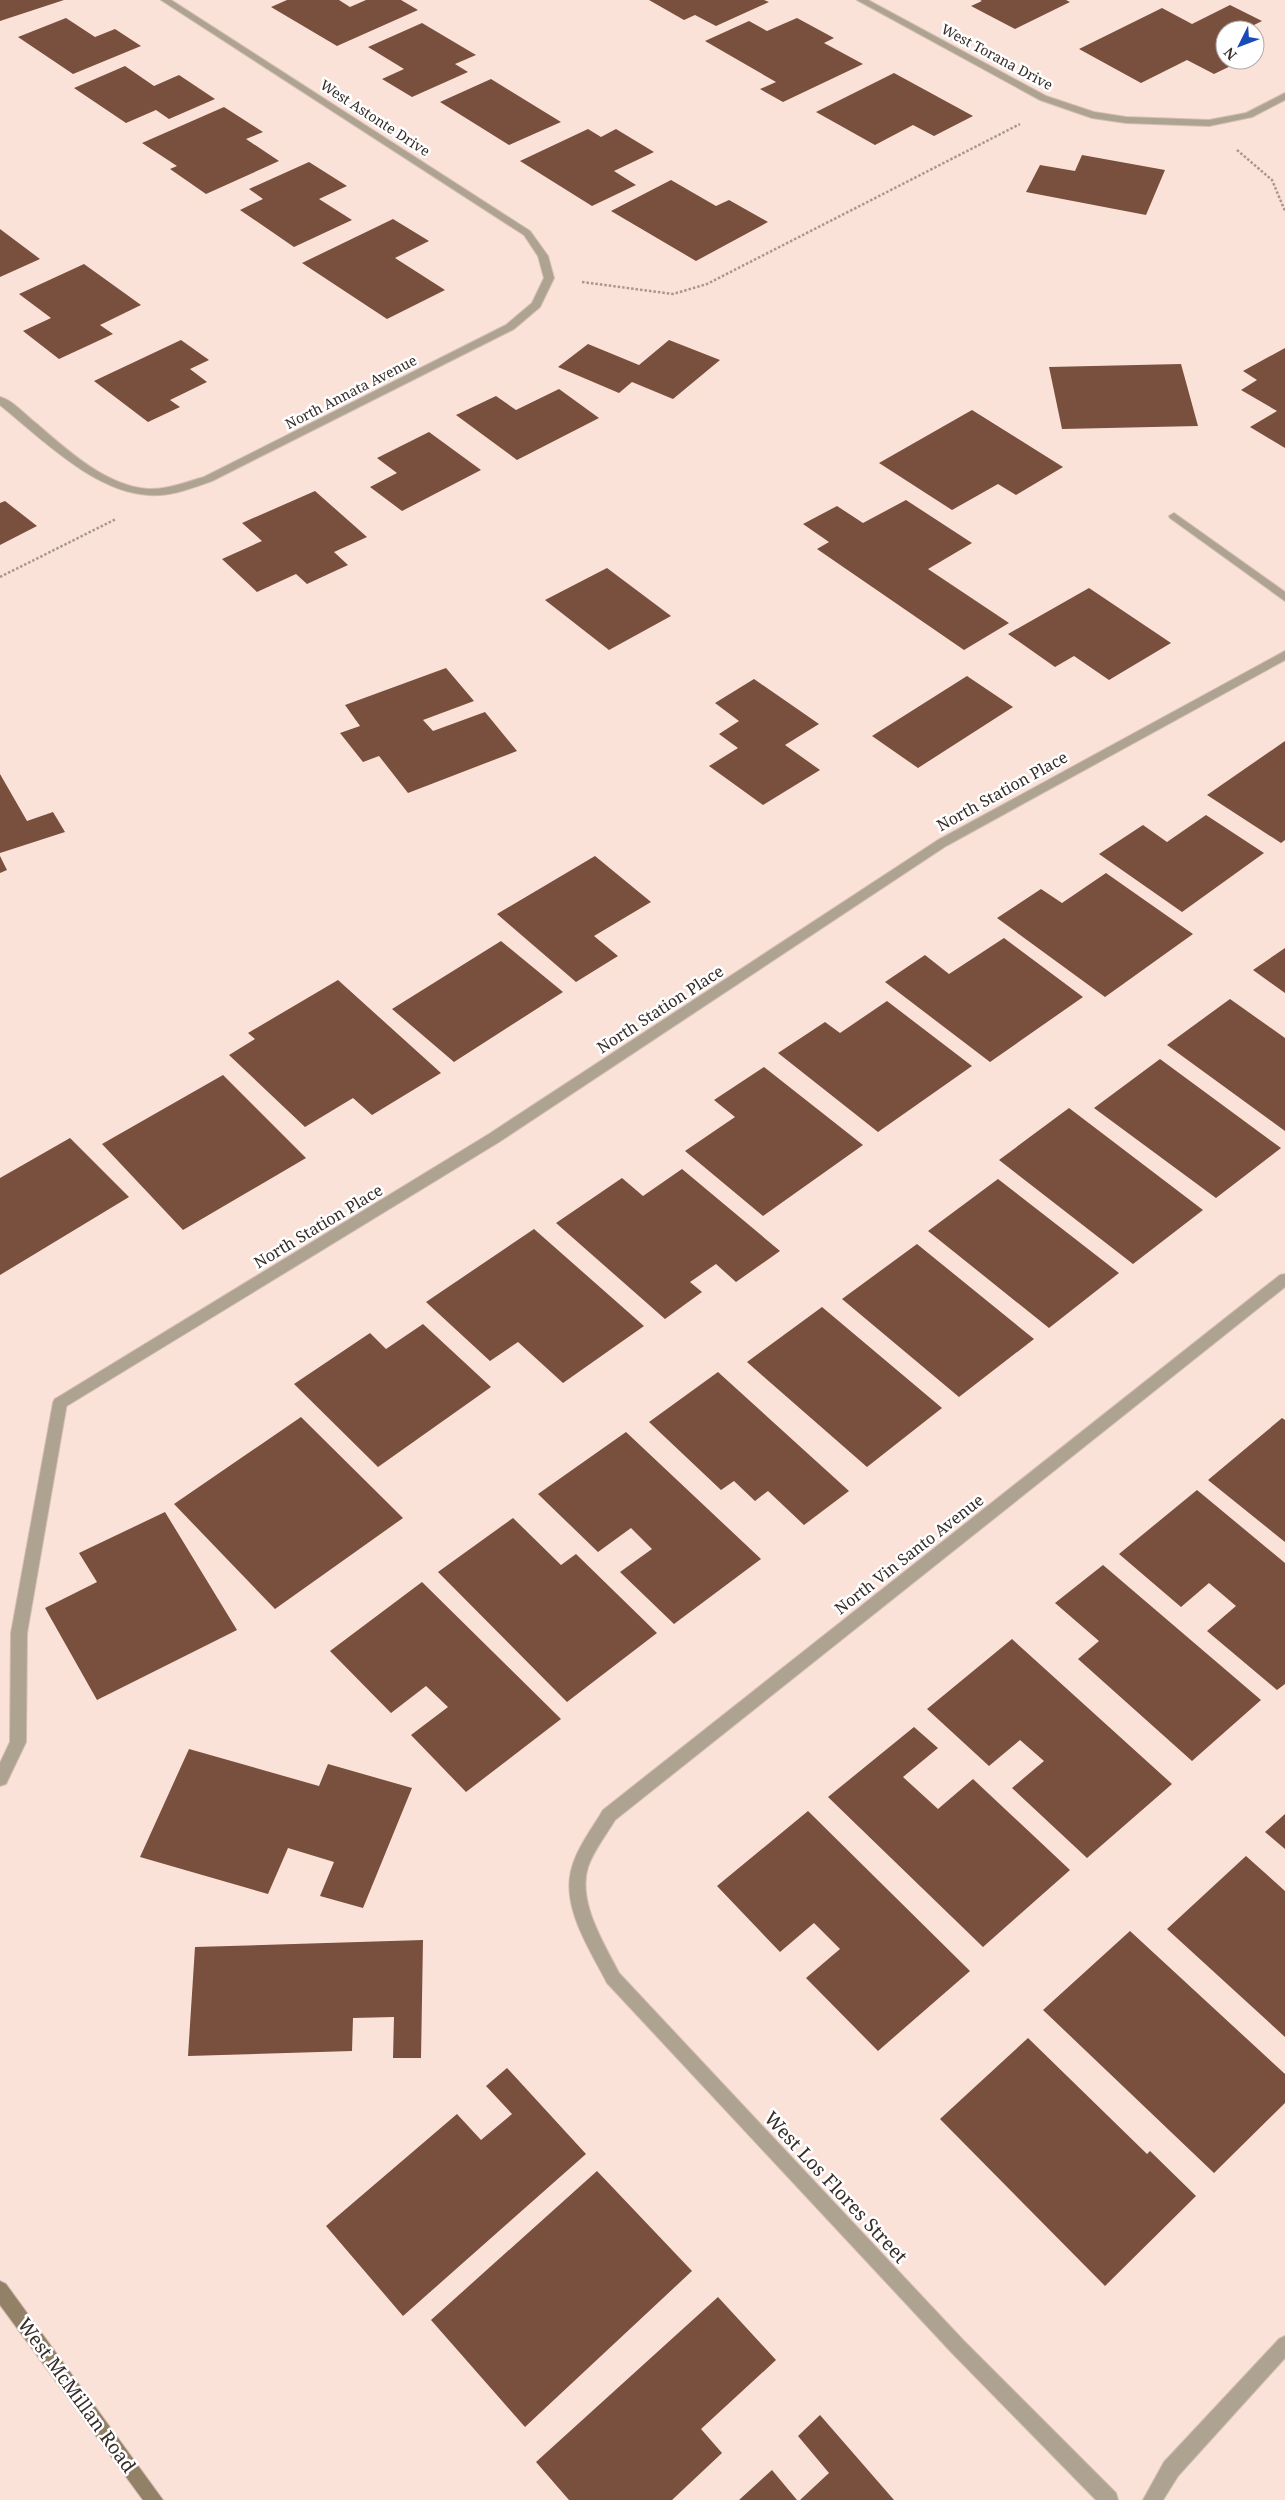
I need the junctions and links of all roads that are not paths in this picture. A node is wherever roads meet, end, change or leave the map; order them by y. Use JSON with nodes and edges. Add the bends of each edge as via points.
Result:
{"nodes":[{"id":1,"x":165,"y":0,"type":"edge"},
{"id":2,"x":862,"y":0,"type":"edge"},
{"id":3,"x":1285,"y":96,"type":"edge"},
{"id":4,"x":549,"y":278,"type":"joint"},
{"id":5,"x":0,"y":400,"type":"edge"},
{"id":6,"x":1174,"y":516,"type":"dead end"},
{"id":7,"x":1285,"y":597,"type":"edge"},
{"id":8,"x":1285,"y":655,"type":"edge"},
{"id":9,"x":1285,"y":1279,"type":"edge"},
{"id":10,"x":0,"y":1779,"type":"edge"},
{"id":11,"x":578,"y":1876,"type":"joint"},
{"id":12,"x":0,"y":2290,"type":"edge"},
{"id":13,"x":1285,"y":2344,"type":"edge"},
{"id":14,"x":154,"y":2500,"type":"edge"},
{"id":15,"x":1109,"y":2500,"type":"edge"},
{"id":16,"x":1152,"y":2500,"type":"edge"}],
"edges":[{"from":1,"to":4,"type":"street","name":"West Astonte Drive","via":[[527,233],[543,256]]},
{"from":2,"to":3,"type":"street","name":"West Torana Drive","via":[[1058,104],[1092,115],[1126,120],[1209,123],[1250,115]]},
{"from":4,"to":5,"type":"street","name":"North Annata Avenue","via":[[536,305],[510,327],[208,479],[174,489],[142,492],[94,473]]},
{"from":6,"to":7,"type":"street"},
{"from":8,"to":10,"type":"street","name":"North Station Place","via":[[942,843],[494,1138],[60,1403],[19,1633],[18,1742]]},
{"from":9,"to":11,"type":"street","name":"North Vin Santo Avenue","via":[[609,1814]]},
{"from":11,"to":15,"type":"street","name":"West Los Flores Street","via":[[581,1910],[613,1978],[958,2347]]},
{"from":12,"to":14,"type":"main road","name":"West McMillan Road"},
{"from":13,"to":16,"type":"street","via":[[1171,2470]]}]}
